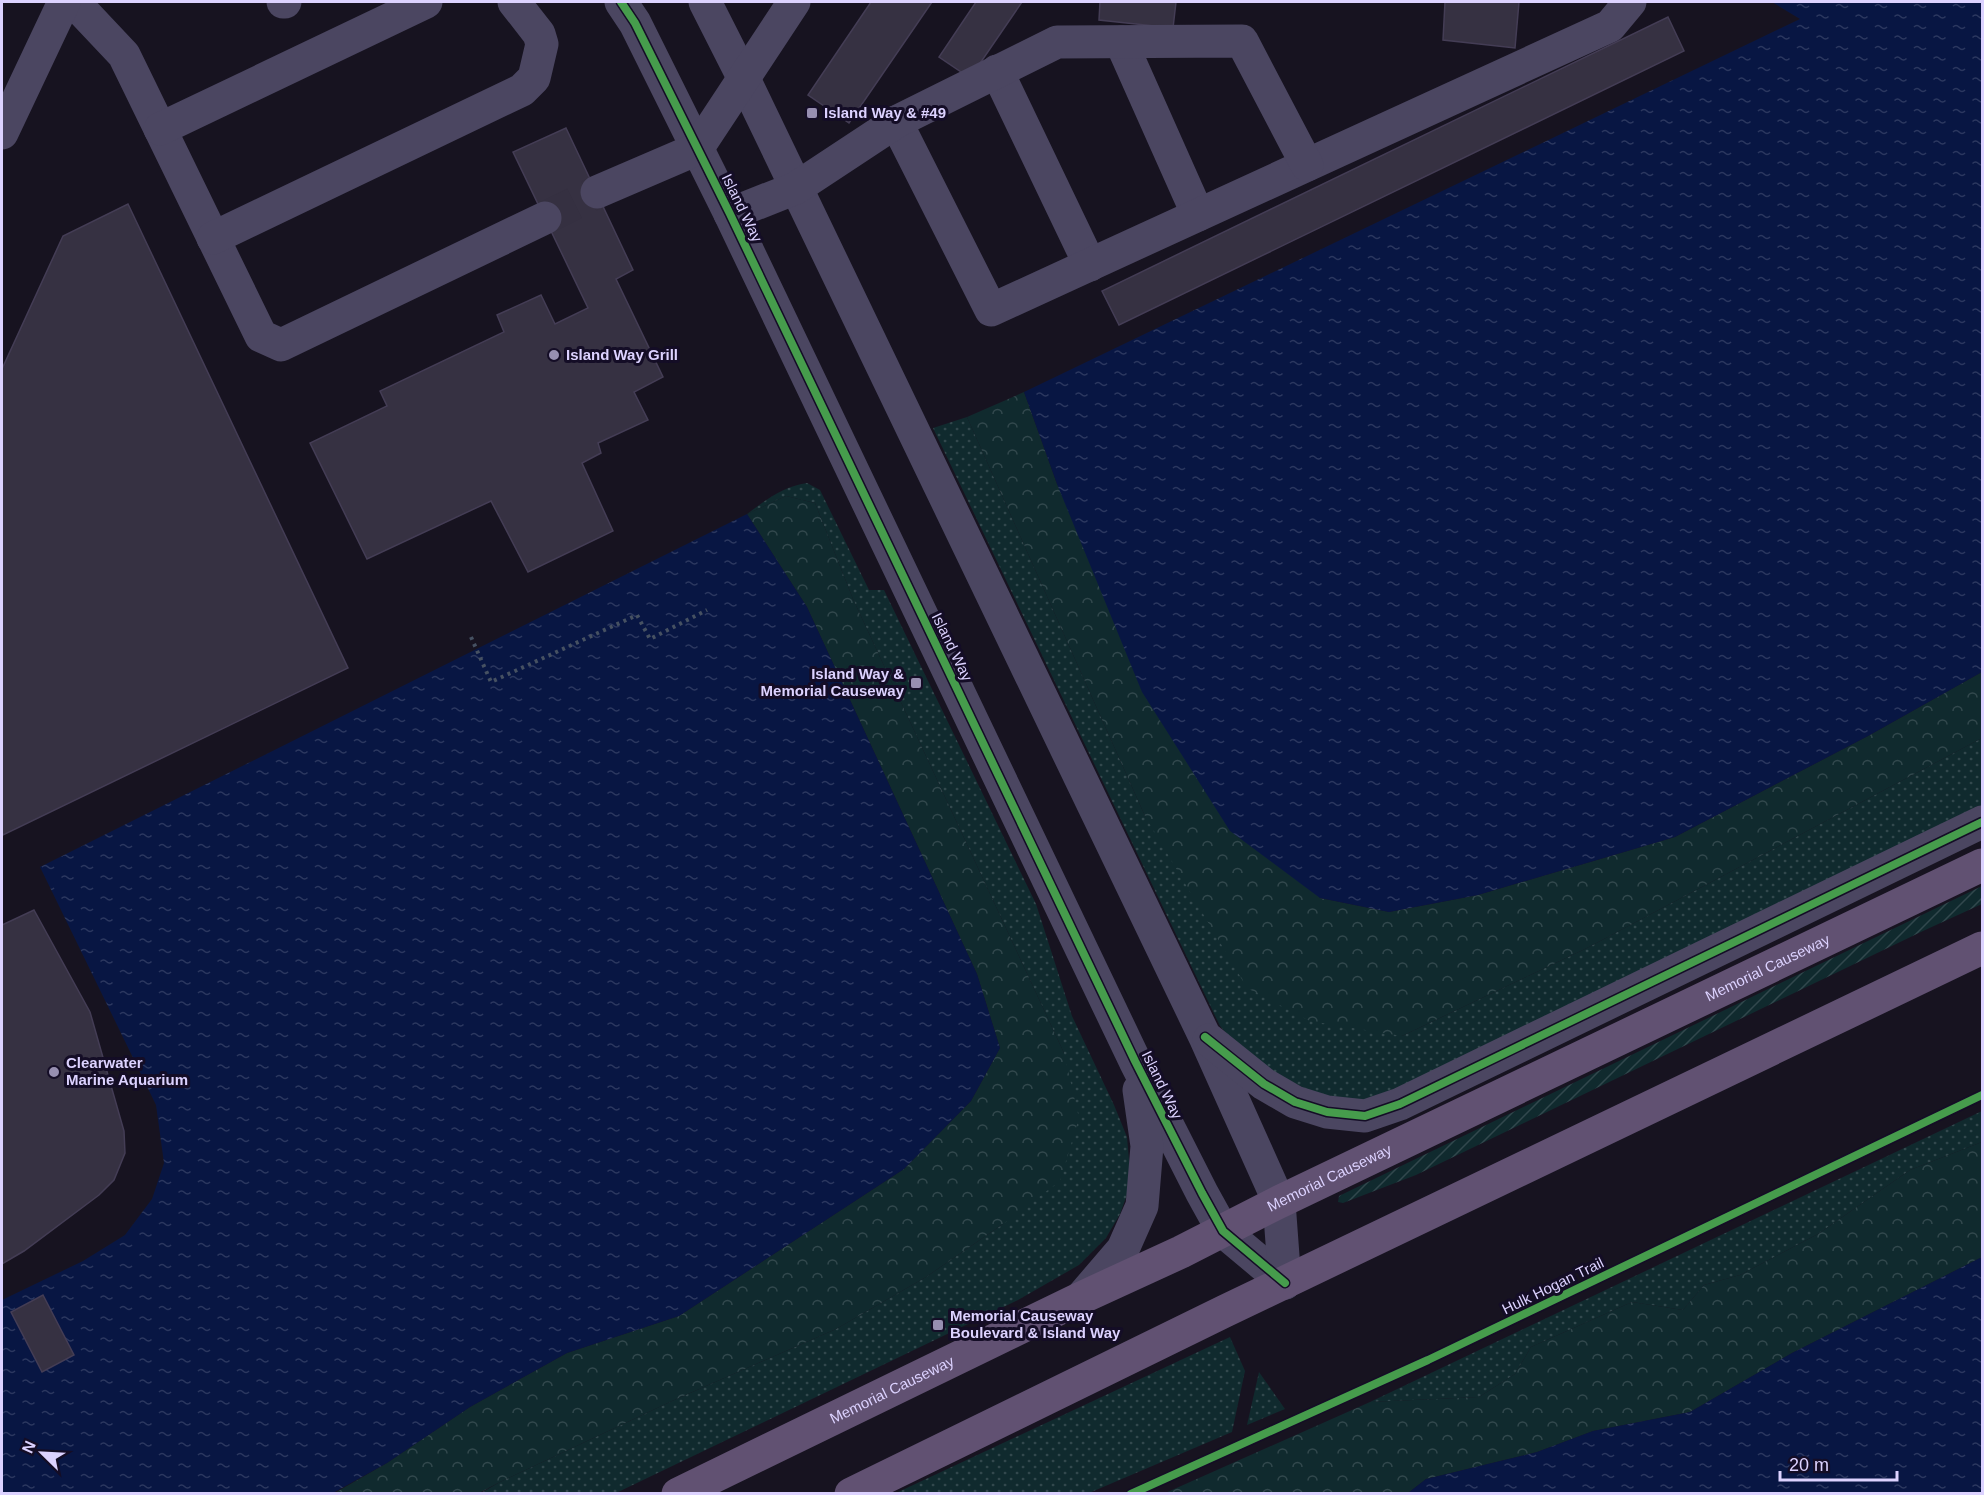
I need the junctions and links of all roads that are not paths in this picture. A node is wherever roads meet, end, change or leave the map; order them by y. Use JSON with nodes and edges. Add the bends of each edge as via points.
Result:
{"nodes":[{"id":1,"x":64,"y":2,"type":"edge"},
{"id":2,"x":74,"y":2,"type":"edge"},
{"id":3,"x":426,"y":2,"type":"edge"},
{"id":4,"x":514,"y":2,"type":"edge"},
{"id":5,"x":621,"y":2,"type":"edge"},
{"id":6,"x":705,"y":2,"type":"edge"},
{"id":7,"x":794,"y":2,"type":"edge"},
{"id":8,"x":1630,"y":2,"type":"edge"},
{"id":9,"x":1121,"y":42,"type":"junction"},
{"id":10,"x":997,"y":71,"type":"junction"},
{"id":11,"x":744,"y":79,"type":"junction"},
{"id":12,"x":896,"y":122,"type":"junction"},
{"id":13,"x":160,"y":129,"type":"junction"},
{"id":14,"x":2,"y":133,"type":"edge"},
{"id":15,"x":697,"y":149,"type":"junction"},
{"id":16,"x":1307,"y":165,"type":"junction"},
{"id":17,"x":796,"y":188,"type":"junction"},
{"id":18,"x":597,"y":192,"type":"tunnel mouth"},
{"id":19,"x":730,"y":214,"type":"junction"},
{"id":20,"x":1198,"y":215,"type":"junction"},
{"id":21,"x":545,"y":218,"type":"tunnel mouth"},
{"id":22,"x":213,"y":238,"type":"junction"},
{"id":23,"x":1090,"y":265,"type":"junction"},
{"id":24,"x":1983,"y":822,"type":"edge"},
{"id":25,"x":1983,"y":865,"type":"edge"},
{"id":26,"x":1983,"y":948,"type":"edge"},
{"id":27,"x":1205,"y":1037,"type":"junction"},
{"id":28,"x":1136,"y":1061,"type":"junction"},
{"id":29,"x":1279,"y":1202,"type":"junction"},
{"id":30,"x":1223,"y":1231,"type":"junction"},
{"id":31,"x":1285,"y":1283,"type":"junction"},
{"id":32,"x":1081,"y":1298,"type":"junction"},
{"id":33,"x":678,"y":1494,"type":"edge"},
{"id":34,"x":851,"y":1494,"type":"edge"}],
"edges":[{"from":1,"to":14,"type":"street"},
{"from":2,"to":13,"type":"street","via":[[124,56]]},
{"from":3,"to":13,"type":"street"},
{"from":4,"to":22,"type":"street","via":[[539,34],[542,44],[534,78],[522,90]]},
{"from":5,"to":15,"type":"street","name":"Island Way"},
{"from":6,"to":11,"type":"street"},
{"from":7,"to":11,"type":"street"},
{"from":8,"to":16,"type":"street","via":[[1610,26]]},
{"from":9,"to":10,"type":"street","via":[[1057,42]]},
{"from":9,"to":16,"type":"street","via":[[1242,41]]},
{"from":9,"to":20,"type":"street"},
{"from":10,"to":12,"type":"street"},
{"from":10,"to":23,"type":"street"},
{"from":11,"to":15,"type":"street"},
{"from":11,"to":17,"type":"street"},
{"from":12,"to":17,"type":"street"},
{"from":12,"to":23,"type":"street","via":[[991,310]]},
{"from":13,"to":22,"type":"street"},
{"from":15,"to":18,"type":"street"},
{"from":15,"to":19,"type":"street","name":"Island Way"},
{"from":16,"to":20,"type":"street"},
{"from":17,"to":19,"type":"street"},
{"from":17,"to":27,"type":"street"},
{"from":19,"to":28,"type":"street","name":"Island Way"},
{"from":20,"to":23,"type":"street"},
{"from":21,"to":22,"type":"street","via":[[281,345],[261,336]]},
{"from":24,"to":27,"type":"street","via":[[1400,1104],[1365,1116],[1327,1112],[1295,1102],[1264,1084]]},
{"from":25,"to":29,"type":"main road","name":"Memorial Causeway"},
{"from":26,"to":31,"type":"main road"},
{"from":27,"to":29,"type":"street"},
{"from":28,"to":30,"type":"street","name":"Island Way"},
{"from":28,"to":32,"type":"street","via":[[1147,1146],[1142,1206],[1123,1249]]},
{"from":29,"to":30,"type":"main road","name":"Memorial Causeway"},
{"from":29,"to":31,"type":"street"},
{"from":30,"to":31,"type":"street","name":"Island Way"},
{"from":30,"to":32,"type":"main road","name":"Memorial Causeway"},
{"from":31,"to":34,"type":"main road"},
{"from":32,"to":33,"type":"main road","name":"Memorial Causeway"}]}
